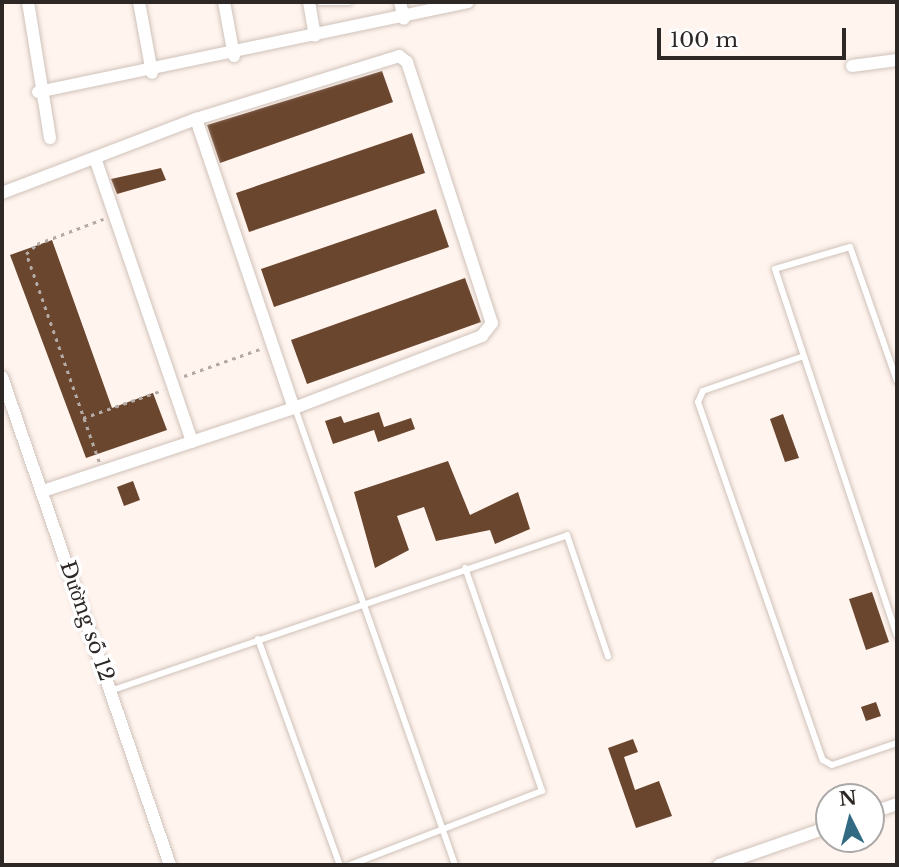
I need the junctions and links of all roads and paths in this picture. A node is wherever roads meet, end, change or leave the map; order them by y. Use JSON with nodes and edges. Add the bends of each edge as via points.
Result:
{"nodes":[{"id":1,"x":28,"y":2,"type":"edge"},
{"id":2,"x":139,"y":2,"type":"edge"},
{"id":3,"x":224,"y":2,"type":"edge"},
{"id":4,"x":309,"y":2,"type":"edge"},
{"id":5,"x":320,"y":2,"type":"edge"},
{"id":6,"x":349,"y":2,"type":"edge"},
{"id":7,"x":400,"y":2,"type":"edge"},
{"id":8,"x":468,"y":2,"type":"edge"},
{"id":9,"x":404,"y":19,"type":"junction"},
{"id":10,"x":315,"y":35,"type":"junction"},
{"id":11,"x":233,"y":56,"type":"junction"},
{"id":12,"x":897,"y":60,"type":"edge"},
{"id":13,"x":852,"y":66,"type":"dead end"},
{"id":14,"x":152,"y":73,"type":"junction"},
{"id":15,"x":38,"y":92,"type":"junction"},
{"id":16,"x":196,"y":119,"type":"junction"},
{"id":17,"x":50,"y":138,"type":"dead end"},
{"id":18,"x":95,"y":158,"type":"junction"},
{"id":19,"x":2,"y":192,"type":"edge"},
{"id":20,"x":113,"y":215,"type":"junction"},
{"id":21,"x":273,"y":345,"type":"junction"},
{"id":22,"x":801,"y":357,"type":"junction"},
{"id":23,"x":2,"y":377,"type":"edge"},
{"id":24,"x":897,"y":381,"type":"edge"},
{"id":25,"x":172,"y":384,"type":"junction"},
{"id":26,"x":294,"y":408,"type":"junction"},
{"id":27,"x":83,"y":418,"type":"junction"},
{"id":28,"x":192,"y":442,"type":"junction"},
{"id":29,"x":103,"y":471,"type":"junction"},
{"id":30,"x":43,"y":491,"type":"junction"},
{"id":31,"x":465,"y":568,"type":"junction"},
{"id":32,"x":362,"y":604,"type":"junction"},
{"id":33,"x":897,"y":635,"type":"edge"},
{"id":34,"x":258,"y":639,"type":"junction"},
{"id":35,"x":608,"y":656,"type":"dead end"},
{"id":36,"x":110,"y":691,"type":"junction"},
{"id":37,"x":897,"y":743,"type":"edge"},
{"id":38,"x":443,"y":831,"type":"junction"},
{"id":39,"x":815,"y":832,"type":"edge"},
{"id":40,"x":170,"y":865,"type":"edge"},
{"id":41,"x":340,"y":865,"type":"edge"},
{"id":42,"x":350,"y":865,"type":"edge"},
{"id":43,"x":455,"y":865,"type":"edge"},
{"id":44,"x":719,"y":865,"type":"edge"}],
"edges":[{"from":1,"to":15,"type":"street"},
{"from":2,"to":14,"type":"street"},
{"from":3,"to":11,"type":"street"},
{"from":4,"to":10,"type":"street"},
{"from":5,"to":6,"type":"lane"},
{"from":7,"to":9,"type":"street"},
{"from":8,"to":9,"type":"street"},
{"from":9,"to":10,"type":"street"},
{"from":10,"to":11,"type":"street"},
{"from":11,"to":14,"type":"street"},
{"from":12,"to":13,"type":"street"},
{"from":14,"to":15,"type":"street"},
{"from":15,"to":17,"type":"street"},
{"from":16,"to":18,"type":"street"},
{"from":16,"to":21,"type":"street"},
{"from":16,"to":26,"type":"street","via":[[391,57],[407,62],[491,332]]},
{"from":18,"to":19,"type":"street"},
{"from":18,"to":20,"type":"street"},
{"from":20,"to":25,"type":"street"},
{"from":20,"to":27,"type":"path","via":[[37,244],[26,254]]},
{"from":21,"to":25,"type":"path"},
{"from":21,"to":26,"type":"street"},
{"from":22,"to":24,"type":"lane","via":[[773,271],[848,245]]},
{"from":22,"to":33,"type":"lane"},
{"from":22,"to":37,"type":"lane","via":[[703,391],[698,401],[823,760],[832,765]]},
{"from":23,"to":30,"type":"street","name":"Đường số 12"},
{"from":25,"to":27,"type":"path"},
{"from":25,"to":28,"type":"street"},
{"from":26,"to":28,"type":"street"},
{"from":26,"to":32,"type":"lane"},
{"from":27,"to":29,"type":"path"},
{"from":28,"to":29,"type":"street"},
{"from":29,"to":30,"type":"street"},
{"from":30,"to":36,"type":"street","name":"Đường số 12"},
{"from":31,"to":32,"type":"lane"},
{"from":31,"to":35,"type":"lane","via":[[567,535]]},
{"from":31,"to":38,"type":"lane","via":[[542,791]]},
{"from":32,"to":34,"type":"lane"},
{"from":32,"to":38,"type":"lane"},
{"from":34,"to":36,"type":"lane"},
{"from":34,"to":41,"type":"lane"},
{"from":36,"to":40,"type":"street","name":"Đường số 12"},
{"from":38,"to":42,"type":"lane"},
{"from":38,"to":43,"type":"lane"},
{"from":39,"to":44,"type":"street"}]}
